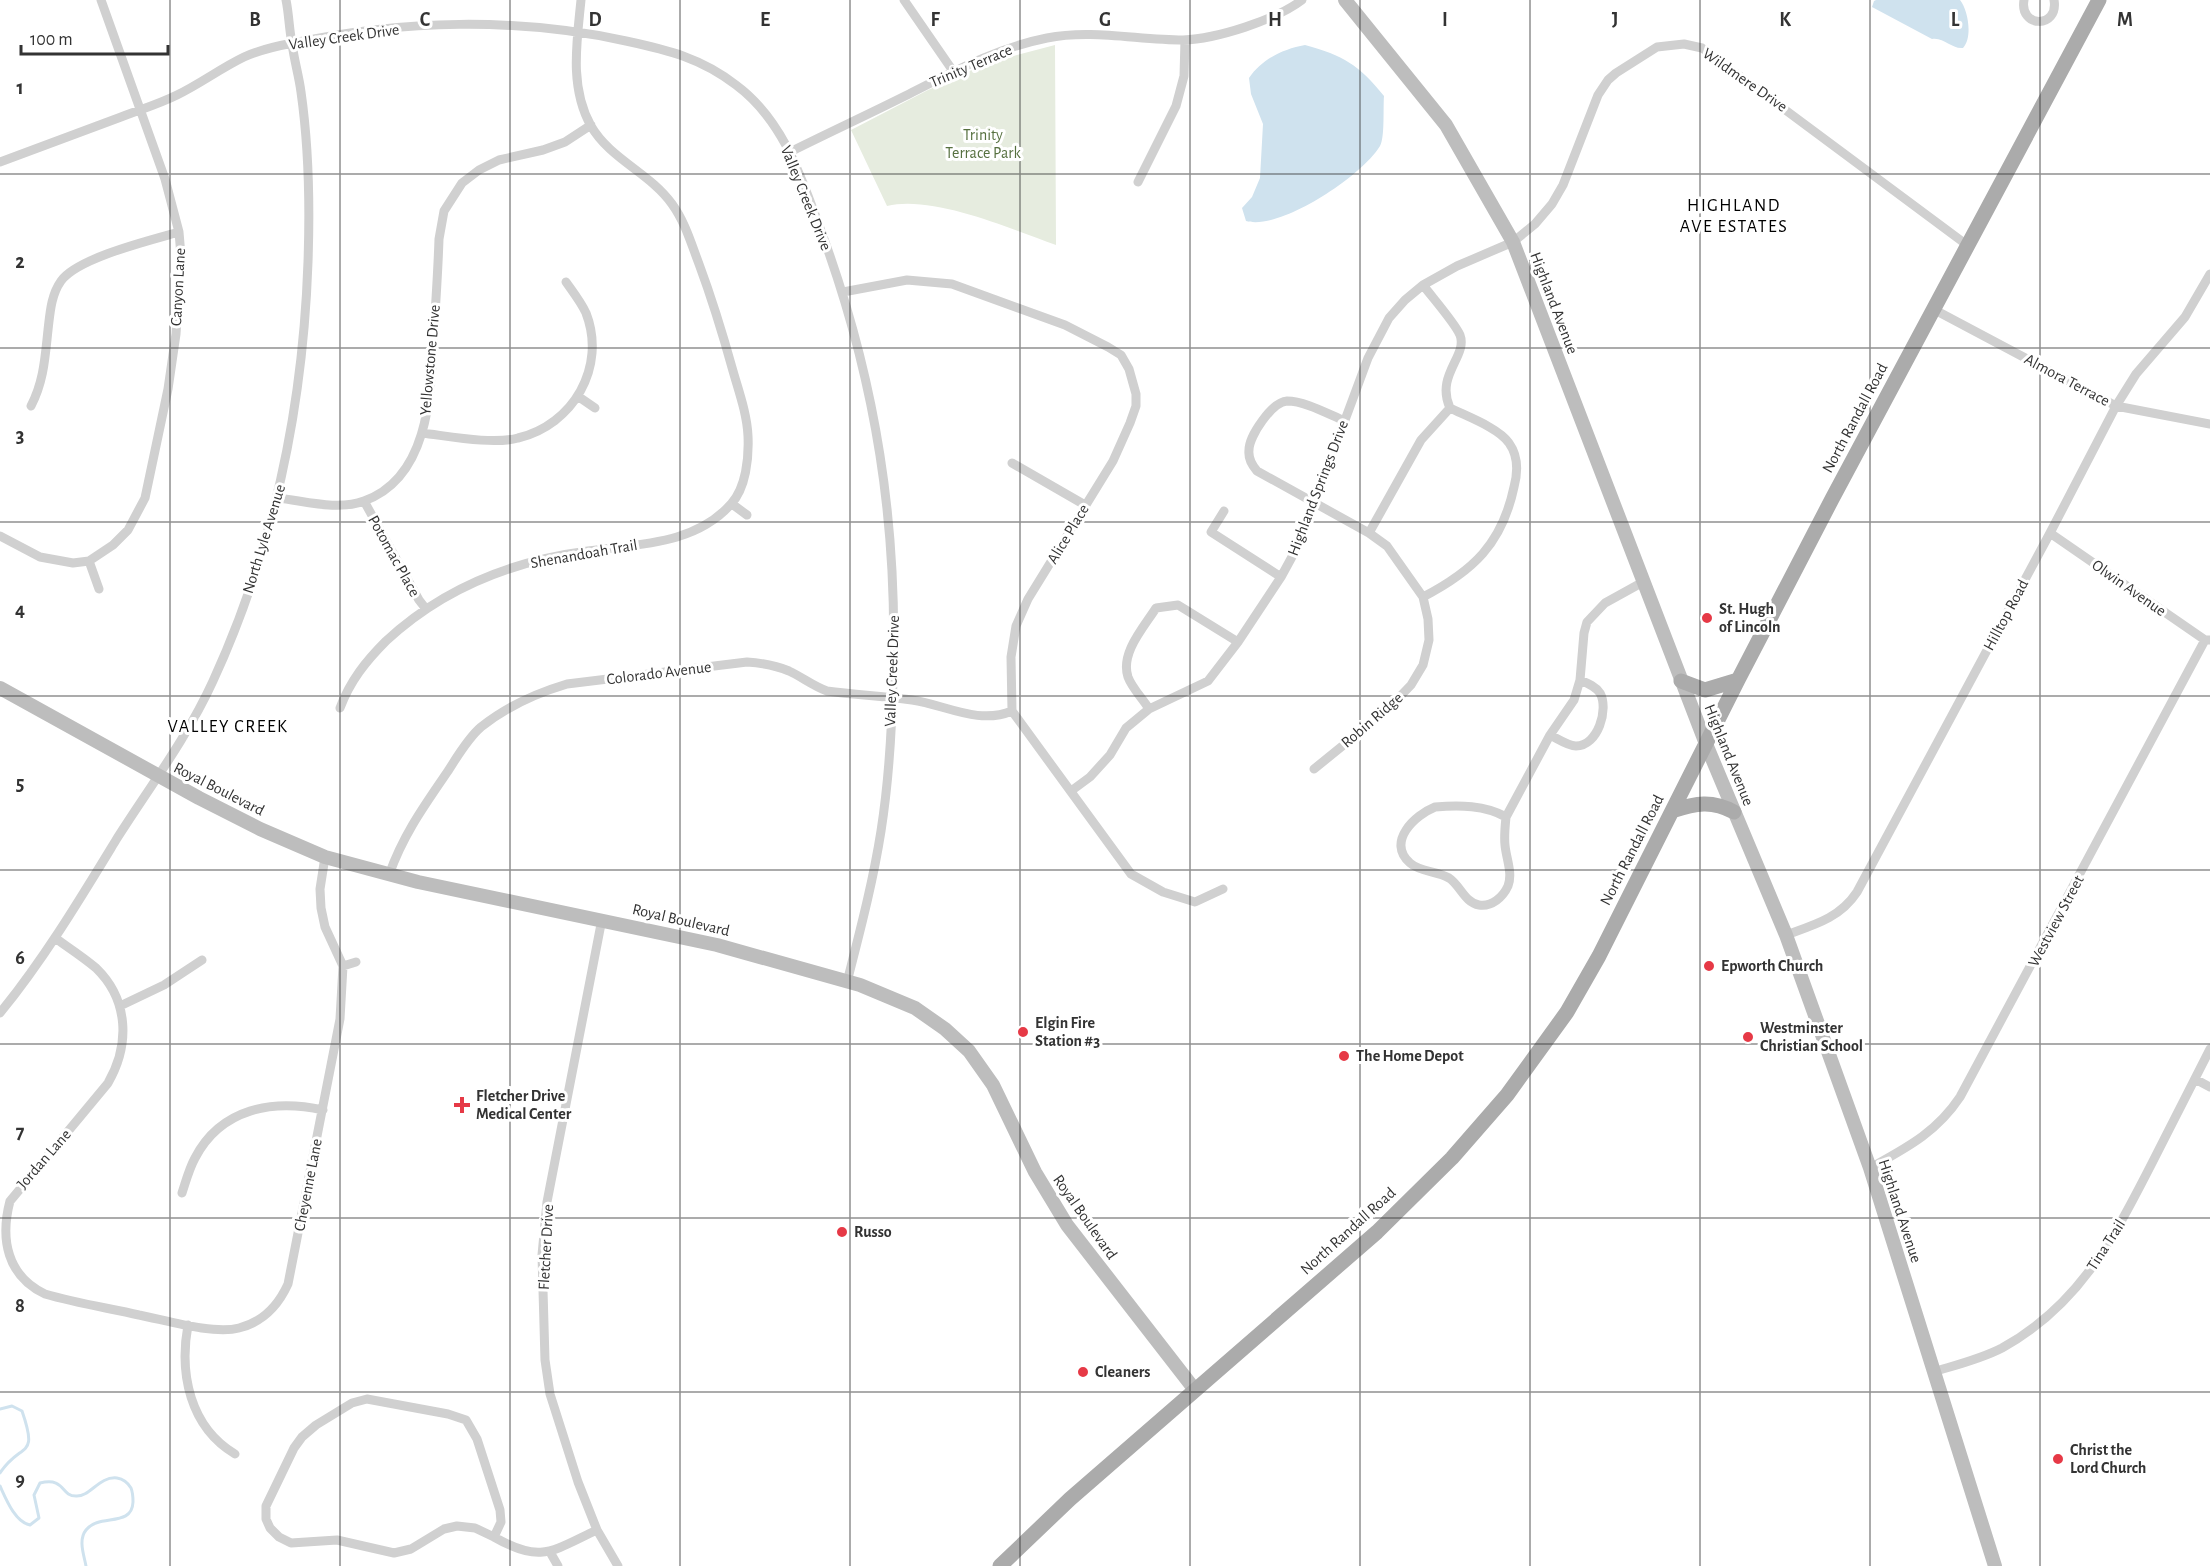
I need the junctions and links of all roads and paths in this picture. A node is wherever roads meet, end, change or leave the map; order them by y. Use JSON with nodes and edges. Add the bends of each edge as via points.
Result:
{"nodes":[{"id":1,"x":101,"y":0,"type":"edge"},
{"id":2,"x":286,"y":0,"type":"edge"},
{"id":3,"x":581,"y":0,"type":"edge"},
{"id":4,"x":904,"y":0,"type":"edge"},
{"id":5,"x":1302,"y":0,"type":"edge"},
{"id":6,"x":1345,"y":0,"type":"edge"},
{"id":7,"x":2024,"y":0,"type":"edge"},
{"id":8,"x":2054,"y":0,"type":"edge"},
{"id":9,"x":2061,"y":0,"type":"edge"},
{"id":10,"x":2099,"y":0,"type":"edge"},
{"id":11,"x":2054,"y":12,"type":"junction"},
{"id":12,"x":578,"y":31,"type":"junction"},
{"id":13,"x":1185,"y":40,"type":"junction"},
{"id":14,"x":292,"y":43,"type":"junction"},
{"id":15,"x":953,"y":71,"type":"junction"},
{"id":16,"x":140,"y":109,"type":"junction"},
{"id":17,"x":591,"y":125,"type":"junction"},
{"id":18,"x":790,"y":152,"type":"junction"},
{"id":19,"x":0,"y":162,"type":"edge"},
{"id":20,"x":1138,"y":182,"type":"dead end"},
{"id":21,"x":179,"y":232,"type":"junction"},
{"id":22,"x":1513,"y":242,"type":"junction"},
{"id":23,"x":1968,"y":245,"type":"junction"},
{"id":24,"x":2210,"y":274,"type":"edge"},
{"id":25,"x":566,"y":282,"type":"dead end"},
{"id":26,"x":1423,"y":285,"type":"junction"},
{"id":27,"x":843,"y":292,"type":"junction"},
{"id":28,"x":1933,"y":309,"type":"junction"},
{"id":29,"x":579,"y":397,"type":"junction"},
{"id":30,"x":31,"y":406,"type":"dead end"},
{"id":31,"x":2116,"y":406,"type":"junction"},
{"id":32,"x":595,"y":408,"type":"dead end"},
{"id":33,"x":1450,"y":408,"type":"junction"},
{"id":34,"x":1345,"y":421,"type":"junction"},
{"id":35,"x":2210,"y":424,"type":"edge"},
{"id":36,"x":422,"y":433,"type":"junction"},
{"id":37,"x":1012,"y":463,"type":"dead end"},
{"id":38,"x":278,"y":498,"type":"junction"},
{"id":39,"x":364,"y":501,"type":"junction"},
{"id":40,"x":1314,"y":503,"type":"junction"},
{"id":41,"x":732,"y":504,"type":"junction"},
{"id":42,"x":1085,"y":505,"type":"junction"},
{"id":43,"x":1224,"y":511,"type":"dead end"},
{"id":44,"x":747,"y":515,"type":"dead end"},
{"id":45,"x":1369,"y":533,"type":"junction"},
{"id":46,"x":2050,"y":533,"type":"junction"},
{"id":47,"x":0,"y":536,"type":"edge"},
{"id":48,"x":90,"y":561,"type":"junction"},
{"id":49,"x":1281,"y":578,"type":"junction"},
{"id":50,"x":1643,"y":582,"type":"junction"},
{"id":51,"x":99,"y":589,"type":"dead end"},
{"id":52,"x":1423,"y":597,"type":"junction"},
{"id":53,"x":426,"y":609,"type":"junction"},
{"id":54,"x":2208,"y":640,"type":"edge"},
{"id":55,"x":1238,"y":642,"type":"junction"},
{"id":56,"x":1580,"y":680,"type":"junction"},
{"id":57,"x":1738,"y":680,"type":"junction"},
{"id":58,"x":1681,"y":681,"type":"junction"},
{"id":59,"x":0,"y":688,"type":"edge"},
{"id":60,"x":893,"y":698,"type":"junction"},
{"id":61,"x":340,"y":708,"type":"dead end"},
{"id":62,"x":1149,"y":709,"type":"junction"},
{"id":63,"x":1012,"y":711,"type":"junction"},
{"id":64,"x":1550,"y":735,"type":"junction"},
{"id":65,"x":1706,"y":744,"type":"junction"},
{"id":66,"x":1314,"y":769,"type":"dead end"},
{"id":67,"x":159,"y":777,"type":"junction"},
{"id":68,"x":1071,"y":790,"type":"junction"},
{"id":69,"x":1672,"y":811,"type":"junction"},
{"id":70,"x":1734,"y":812,"type":"junction"},
{"id":71,"x":1506,"y":817,"type":"junction"},
{"id":72,"x":325,"y":857,"type":"junction"},
{"id":73,"x":389,"y":875,"type":"junction"},
{"id":74,"x":1223,"y":889,"type":"dead end"},
{"id":75,"x":602,"y":919,"type":"junction"},
{"id":76,"x":1785,"y":934,"type":"junction"},
{"id":77,"x":55,"y":938,"type":"junction"},
{"id":78,"x":202,"y":960,"type":"dead end"},
{"id":79,"x":356,"y":962,"type":"dead end"},
{"id":80,"x":343,"y":966,"type":"junction"},
{"id":81,"x":847,"y":982,"type":"junction"},
{"id":82,"x":120,"y":1006,"type":"junction"},
{"id":83,"x":0,"y":1013,"type":"edge"},
{"id":84,"x":2210,"y":1049,"type":"edge"},
{"id":85,"x":2195,"y":1079,"type":"junction"},
{"id":86,"x":2210,"y":1087,"type":"edge"},
{"id":87,"x":323,"y":1110,"type":"junction"},
{"id":88,"x":1870,"y":1168,"type":"junction"},
{"id":89,"x":182,"y":1192,"type":"dead end"},
{"id":90,"x":1,"y":1239,"type":"edge"},
{"id":91,"x":188,"y":1325,"type":"junction"},
{"id":92,"x":1933,"y":1372,"type":"junction"},
{"id":93,"x":1195,"y":1390,"type":"junction"},
{"id":94,"x":236,"y":1454,"type":"dead end"},
{"id":95,"x":597,"y":1530,"type":"junction"},
{"id":96,"x":494,"y":1537,"type":"junction"},
{"id":97,"x":550,"y":1552,"type":"junction"},
{"id":98,"x":558,"y":1566,"type":"edge"},
{"id":99,"x":618,"y":1566,"type":"edge"},
{"id":100,"x":999,"y":1566,"type":"edge"},
{"id":101,"x":1995,"y":1566,"type":"edge"}],
"edges":[{"from":1,"to":16,"type":"street","name":"Canyon Lane"},
{"from":2,"to":14,"type":"street","name":"North Lyle Avenue"},
{"from":3,"to":12,"type":"street"},
{"from":4,"to":15,"type":"street"},
{"from":5,"to":13,"type":"street","name":"Trinity Terrace","via":[[1251,25]]},
{"from":6,"to":22,"type":"main road","name":"Highland Avenue","via":[[1446,125]]},
{"from":7,"to":11,"type":"street","via":[[2024,11],[2032,20],[2046,20]]},
{"from":8,"to":11,"type":"street"},
{"from":9,"to":11,"type":"street"},
{"from":10,"to":23,"type":"main road","name":"North Randall Road"},
{"from":12,"to":14,"type":"street","name":"Valley Creek Drive","via":[[472,25],[381,28]]},
{"from":12,"to":17,"type":"street","via":[[575,62]]},
{"from":12,"to":18,"type":"street","name":"Valley Creek Drive","via":[[686,55],[714,69],[764,109]]},
{"from":13,"to":15,"type":"street","name":"Trinity Terrace","via":[[1098,35],[1047,38],[1005,49]]},
{"from":13,"to":20,"type":"street","via":[[1184,76],[1176,106]]},
{"from":14,"to":16,"type":"street","name":"Valley Creek Drive","via":[[249,55],[177,95]]},
{"from":14,"to":38,"type":"street","name":"North Lyle Avenue","via":[[308,163],[310,225],[301,364]]},
{"from":15,"to":18,"type":"street","name":"Trinity Terrace"},
{"from":16,"to":19,"type":"street","name":"Valley Creek Drive"},
{"from":16,"to":21,"type":"street","name":"Canyon Lane","via":[[171,196]]},
{"from":17,"to":36,"type":"street","name":"Yellowstone Drive","via":[[543,150],[499,160],[479,170],[462,183],[444,212],[428,409]]},
{"from":17,"to":41,"type":"street","via":[[624,161],[660,190],[689,237],[724,341],[748,435],[746,466]]},
{"from":18,"to":27,"type":"street","name":"Valley Creek Drive"},
{"from":21,"to":30,"type":"street","via":[[109,254],[65,275],[51,308],[43,374]]},
{"from":21,"to":48,"type":"street","name":"Canyon Lane","via":[[176,334],[145,498],[128,530]]},
{"from":22,"to":23,"type":"street","name":"Wildmere Drive","via":[[1529,231],[1558,194],[1598,95],[1608,80],[1649,51],[1684,44],[1702,48],[1718,59]]},
{"from":22,"to":26,"type":"street","name":"Highland Springs Drive"},
{"from":22,"to":50,"type":"main road","name":"Highland Avenue"},
{"from":23,"to":28,"type":"main road","name":"North Randall Road"},
{"from":24,"to":31,"type":"street","name":"Hilltop Road","via":[[2186,317],[2136,374]]},
{"from":25,"to":29,"type":"street","via":[[585,312],[592,348]]},
{"from":26,"to":33,"type":"street","via":[[1460,337],[1460,348],[1444,388]]},
{"from":26,"to":34,"type":"street","name":"Highland Springs Drive","via":[[1389,318]]},
{"from":27,"to":42,"type":"street","name":"Alice Place","via":[[908,280],[952,284],[1065,326],[1121,355],[1135,383],[1136,406],[1121,446]]},
{"from":27,"to":60,"type":"street","name":"Valley Creek Drive","via":[[881,453],[890,519],[895,621]]},
{"from":28,"to":31,"type":"street","name":"Almora Terrace"},
{"from":28,"to":57,"type":"main road","name":"North Randall Road"},
{"from":29,"to":32,"type":"street"},
{"from":29,"to":36,"type":"street","via":[[552,422],[518,438]]},
{"from":31,"to":35,"type":"street","name":"Almora Terrace"},
{"from":31,"to":46,"type":"street","name":"Hilltop Road"},
{"from":33,"to":45,"type":"street","via":[[1421,440]]},
{"from":33,"to":52,"type":"street","via":[[1509,441],[1518,470],[1496,538],[1462,573]]},
{"from":34,"to":40,"type":"street","name":"Highland Springs Drive"},
{"from":34,"to":40,"type":"street","name":"Robin Ridge","via":[[1284,401],[1270,409],[1250,443],[1250,462],[1257,471]]},
{"from":36,"to":39,"type":"street","name":"Yellowstone Drive","via":[[404,470],[386,488]]},
{"from":37,"to":42,"type":"street"},
{"from":38,"to":39,"type":"street","name":"Yellowstone Drive","via":[[324,504]]},
{"from":38,"to":67,"type":"street","name":"North Lyle Avenue","via":[[236,627],[196,715]]},
{"from":39,"to":53,"type":"street","name":"Potomac Place"},
{"from":40,"to":45,"type":"street","name":"Robin Ridge"},
{"from":40,"to":49,"type":"street","name":"Highland Springs Drive"},
{"from":41,"to":44,"type":"street"},
{"from":41,"to":53,"type":"street","name":"Shenandoah Trail","via":[[678,538],[541,559],[471,583]]},
{"from":42,"to":63,"type":"street","name":"Alice Place","via":[[1016,626],[1011,657]]},
{"from":43,"to":49,"type":"street","via":[[1211,532]]},
{"from":45,"to":52,"type":"street","name":"Robin Ridge","via":[[1387,546]]},
{"from":46,"to":54,"type":"street","name":"Olwin Avenue"},
{"from":46,"to":76,"type":"street","name":"Hilltop Road","via":[[1857,892],[1830,918]]},
{"from":47,"to":48,"type":"street","via":[[40,557],[73,563]]},
{"from":48,"to":51,"type":"street"},
{"from":49,"to":55,"type":"street","name":"Highland Springs Drive"},
{"from":50,"to":56,"type":"street","via":[[1605,603],[1590,618],[1584,633]]},
{"from":50,"to":58,"type":"main road","name":"Highland Avenue"},
{"from":52,"to":66,"type":"street","name":"Robin Ridge","via":[[1429,640],[1423,665],[1411,685],[1388,709]]},
{"from":53,"to":61,"type":"street","name":"Shenandoah Trail","via":[[374,653],[354,676]]},
{"from":54,"to":88,"type":"street","name":"Westview Street","via":[[1960,1097],[1928,1133]]},
{"from":55,"to":62,"type":"street","name":"Highland Springs Drive","via":[[1208,681]]},
{"from":55,"to":62,"type":"street","via":[[1178,605],[1156,608],[1134,643],[1127,663],[1128,677]]},
{"from":56,"to":64,"type":"street","via":[[1571,707]]},
{"from":56,"to":64,"type":"street","via":[[1599,692],[1604,703],[1593,736],[1586,744],[1576,746]]},
{"from":57,"to":58,"type":"main road","via":[[1705,690]]},
{"from":57,"to":65,"type":"main road","name":"North Randall Road"},
{"from":58,"to":65,"type":"main road","name":"Highland Avenue"},
{"from":59,"to":67,"type":"main road","name":"Royal Boulevard"},
{"from":60,"to":63,"type":"street","name":"Colorado Avenue","via":[[979,716]]},
{"from":60,"to":73,"type":"street","name":"Colorado Avenue","via":[[827,691],[769,664],[747,662],[567,684],[541,692],[480,728],[404,837]]},
{"from":60,"to":81,"type":"street","name":"Valley Creek Drive","via":[[881,829]]},
{"from":62,"to":68,"type":"street","name":"Highland Springs Drive","via":[[1126,728],[1110,755],[1090,777]]},
{"from":63,"to":68,"type":"street"},
{"from":64,"to":71,"type":"street"},
{"from":65,"to":69,"type":"main road","name":"North Randall Road"},
{"from":65,"to":70,"type":"main road","name":"Highland Avenue"},
{"from":67,"to":72,"type":"main road","name":"Royal Boulevard"},
{"from":67,"to":77,"type":"street","name":"North Lyle Avenue"},
{"from":68,"to":74,"type":"street","via":[[1131,874],[1163,892],[1195,902]]},
{"from":69,"to":70,"type":"main road","via":[[1691,804],[1719,804]]},
{"from":69,"to":93,"type":"main road","name":"North Randall Road","via":[[1568,1012],[1507,1095],[1452,1158],[1377,1232]]},
{"from":70,"to":76,"type":"main road","name":"Highland Avenue"},
{"from":71,"to":71,"type":"street","via":[[1505,848],[1510,878],[1502,895],[1488,905],[1474,903],[1456,883],[1441,874],[1412,865],[1403,850],[1405,831],[1416,818],[1436,807],[1474,807]]},
{"from":72,"to":73,"type":"main road","name":"Royal Boulevard"},
{"from":72,"to":80,"type":"street","name":"Cheyenne Lane","via":[[321,908]]},
{"from":73,"to":75,"type":"main road","name":"Royal Boulevard"},
{"from":75,"to":81,"type":"main road","name":"Royal Boulevard","via":[[717,945]]},
{"from":75,"to":95,"type":"street","name":"Fletcher Drive","via":[[547,1202],[542,1255],[545,1360],[550,1394]]},
{"from":76,"to":88,"type":"main road","name":"Highland Avenue"},
{"from":77,"to":82,"type":"street","name":"Jordan Lane","via":[[104,977]]},
{"from":77,"to":83,"type":"street","name":"North Lyle Avenue"},
{"from":78,"to":82,"type":"street"},
{"from":79,"to":80,"type":"street"},
{"from":80,"to":87,"type":"street","name":"Cheyenne Lane","via":[[340,1019]]},
{"from":81,"to":93,"type":"main road","name":"Royal Boulevard","via":[[915,1008],[969,1051],[993,1085],[1035,1172],[1067,1225]]},
{"from":82,"to":90,"type":"street","name":"Jordan Lane","via":[[123,1045],[115,1071],[100,1094],[13,1195],[3,1220]]},
{"from":84,"to":85,"type":"street","name":"Tina Trail"},
{"from":85,"to":86,"type":"street"},
{"from":85,"to":92,"type":"street","name":"Tina Trail","via":[[2118,1229],[2068,1297],[2040,1323],[2004,1347]]},
{"from":87,"to":89,"type":"street","via":[[278,1105],[239,1115],[218,1129],[199,1151]]},
{"from":87,"to":91,"type":"street","name":"Cheyenne Lane","via":[[292,1270],[283,1295],[269,1313],[239,1328]]},
{"from":88,"to":92,"type":"main road","name":"Highland Avenue"},
{"from":90,"to":91,"type":"street","name":"Jordan Lane","via":[[15,1269],[37,1290]]},
{"from":91,"to":94,"type":"street","via":[[183,1356],[192,1402],[218,1442]]},
{"from":92,"to":101,"type":"main road","name":"Highland Avenue"},
{"from":93,"to":100,"type":"main road","name":"North Randall Road"},
{"from":95,"to":97,"type":"street"},
{"from":95,"to":99,"type":"street","name":"Fletcher Drive"},
{"from":96,"to":96,"type":"street","via":[[475,1528],[457,1526],[444,1529],[411,1549],[394,1553],[337,1540],[291,1543],[270,1528],[266,1506],[294,1448],[306,1433],[352,1403],[371,1399],[448,1414],[469,1424],[500,1510],[501,1522]]},
{"from":96,"to":97,"type":"street","via":[[530,1553]]},
{"from":97,"to":98,"type":"street"}]}
